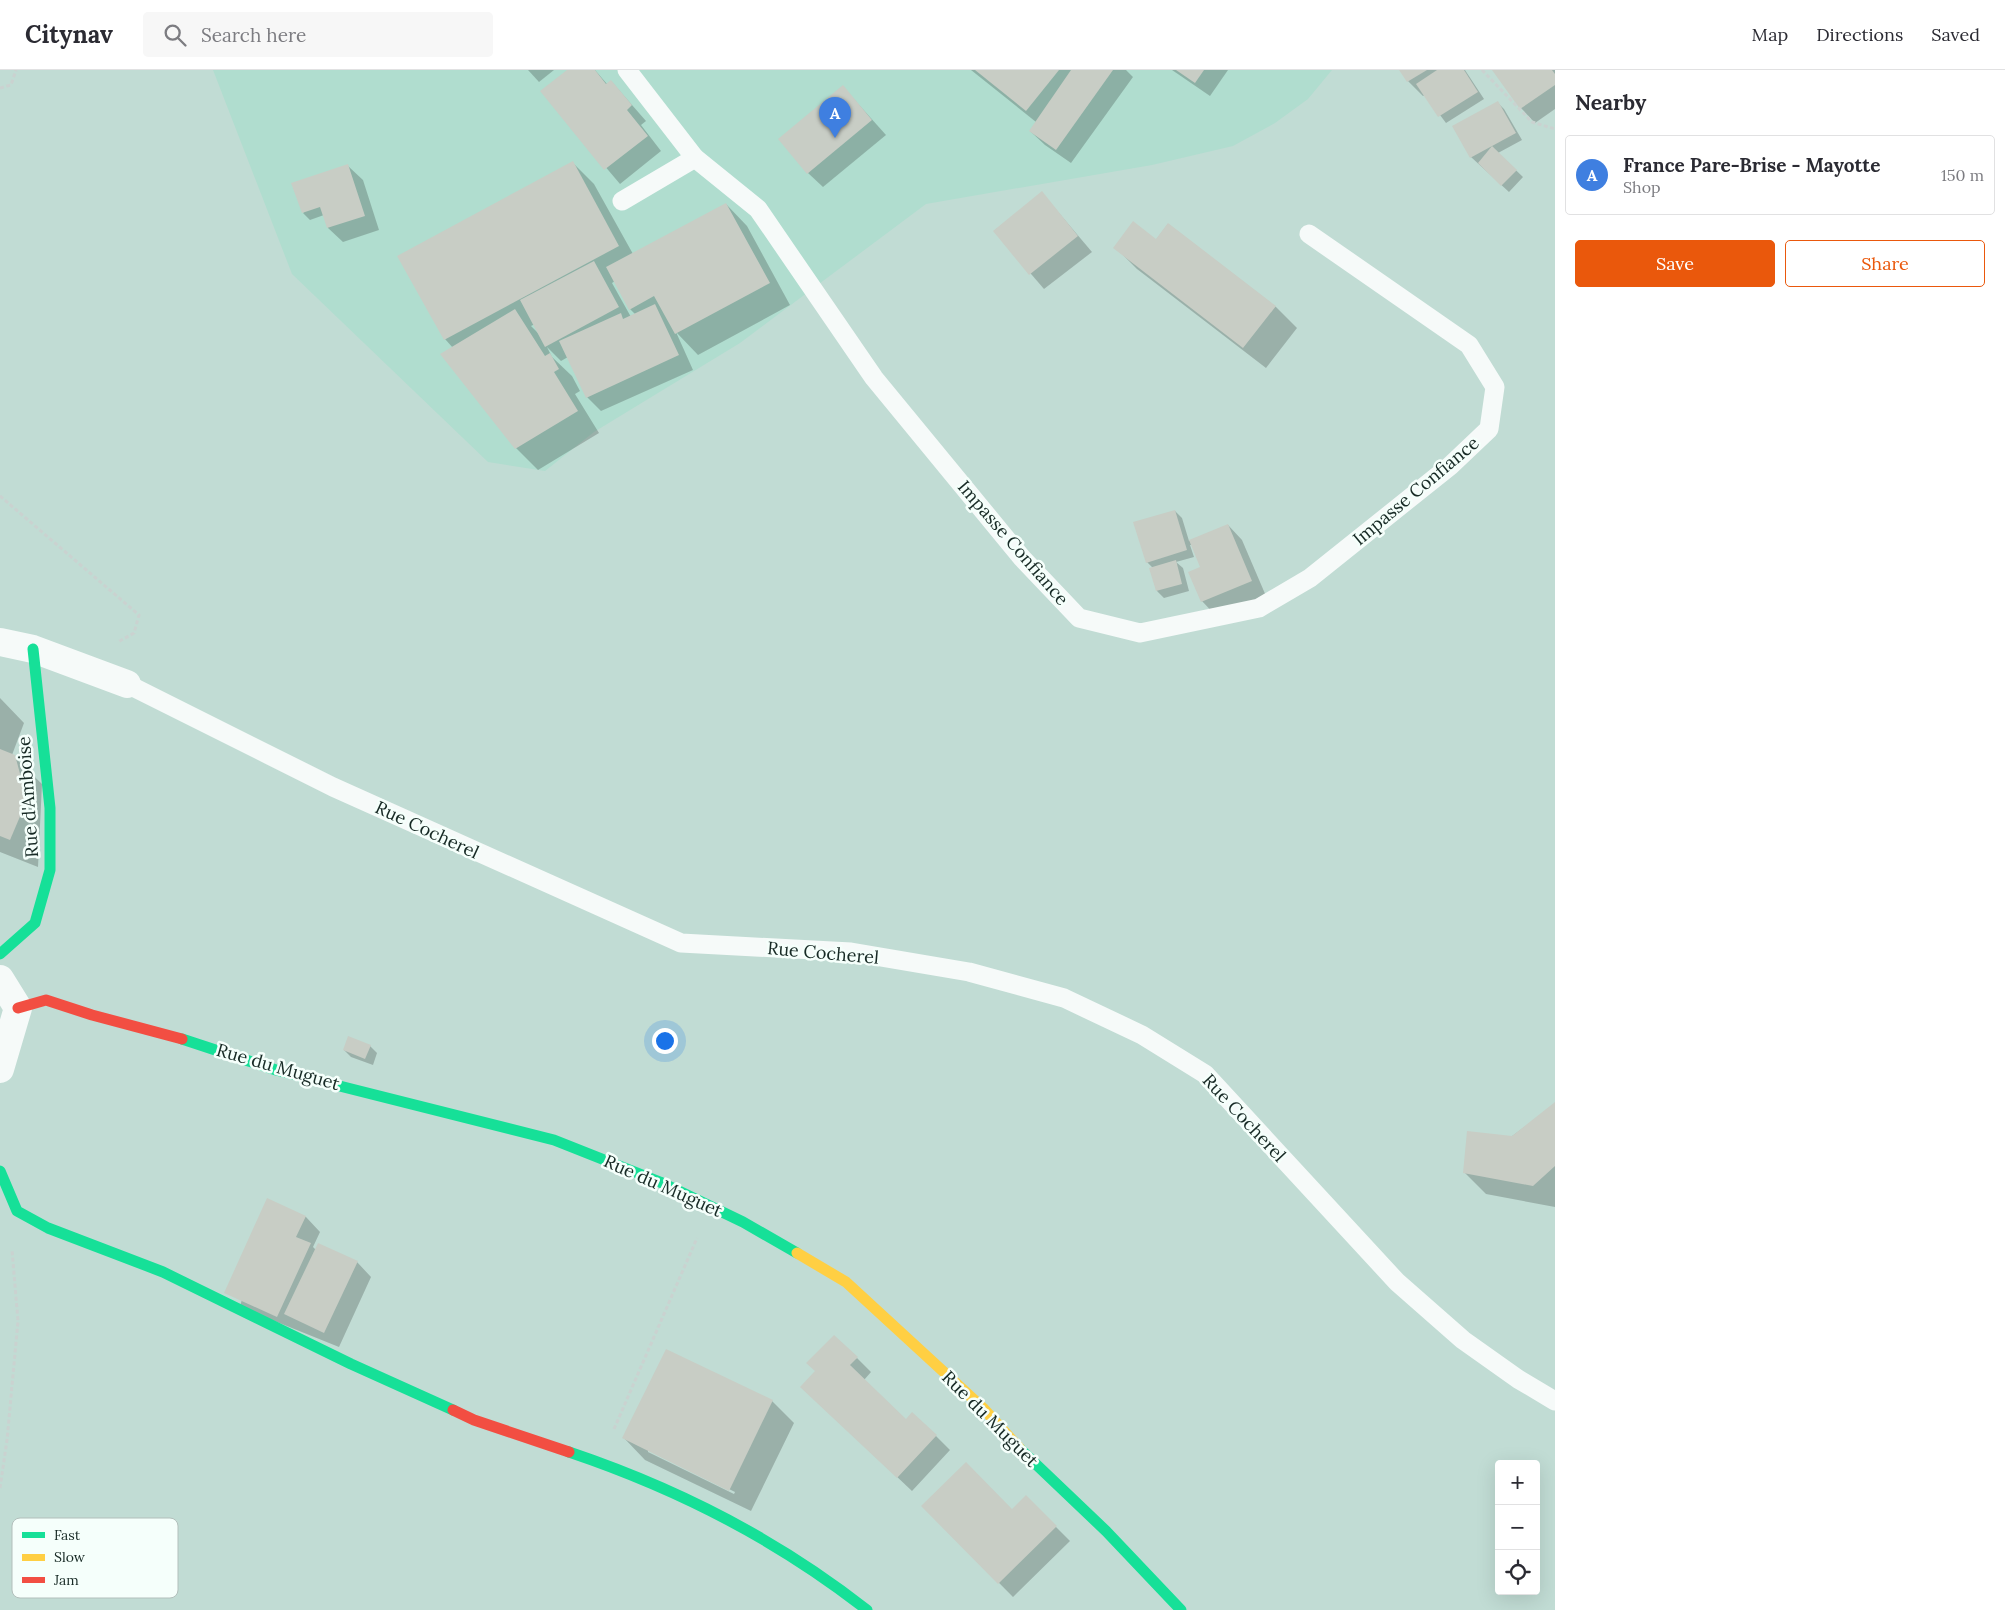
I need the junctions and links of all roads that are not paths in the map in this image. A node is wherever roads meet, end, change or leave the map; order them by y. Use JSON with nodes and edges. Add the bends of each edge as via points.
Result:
{"nodes":[{"id":1,"x":627,"y":70,"type":"edge"},
{"id":2,"x":695,"y":158,"type":"junction"},
{"id":3,"x":622,"y":200,"type":"dead end"},
{"id":4,"x":1309,"y":234,"type":"dead end"},
{"id":5,"x":0,"y":642,"type":"edge"},
{"id":6,"x":33,"y":649,"type":"junction"},
{"id":7,"x":127,"y":684,"type":"joint"},
{"id":8,"x":0,"y":954,"type":"edge"},
{"id":9,"x":0,"y":979,"type":"edge"},
{"id":10,"x":18,"y":1008,"type":"junction"},
{"id":11,"x":0,"y":1069,"type":"edge"},
{"id":12,"x":0,"y":1170,"type":"edge"},
{"id":13,"x":1555,"y":1401,"type":"edge"},
{"id":14,"x":867,"y":1610,"type":"edge"},
{"id":15,"x":1181,"y":1610,"type":"edge"}],
"edges":[{"from":1,"to":2,"type":"lane","name":"Impasse Confiance"},
{"from":2,"to":3,"type":"lane"},
{"from":2,"to":4,"type":"lane","name":"Impasse Confiance","via":[[758,209],[874,378],[1022,558],[1079,618],[1140,633],[1259,608],[1318,572],[1450,466],[1489,429],[1495,388],[1469,345]]},
{"from":5,"to":6,"type":"street","name":"Rue Cocherel"},
{"from":6,"to":7,"type":"street","name":"Rue Cocherel"},
{"from":6,"to":8,"type":"street","name":"Rue d'Amboise","via":[[50,808],[50,870],[35,923]]},
{"from":7,"to":13,"type":"lane","name":"Rue Cocherel","via":[[333,787],[682,943],[851,952],[969,972],[1064,998],[1142,1036],[1205,1074],[1398,1282],[1463,1340]]},
{"from":9,"to":10,"type":"street"},
{"from":10,"to":11,"type":"street"},
{"from":10,"to":15,"type":"street","name":"Rue du Muguet","via":[[46,1000],[198,1043],[276,1070],[554,1140],[660,1182],[742,1222],[846,1282],[983,1408],[1023,1453],[1106,1531]]},
{"from":12,"to":14,"type":"street","via":[[17,1211],[48,1228],[164,1272],[342,1360],[474,1420],[652,1482],[740,1526],[843,1591]]}]}
